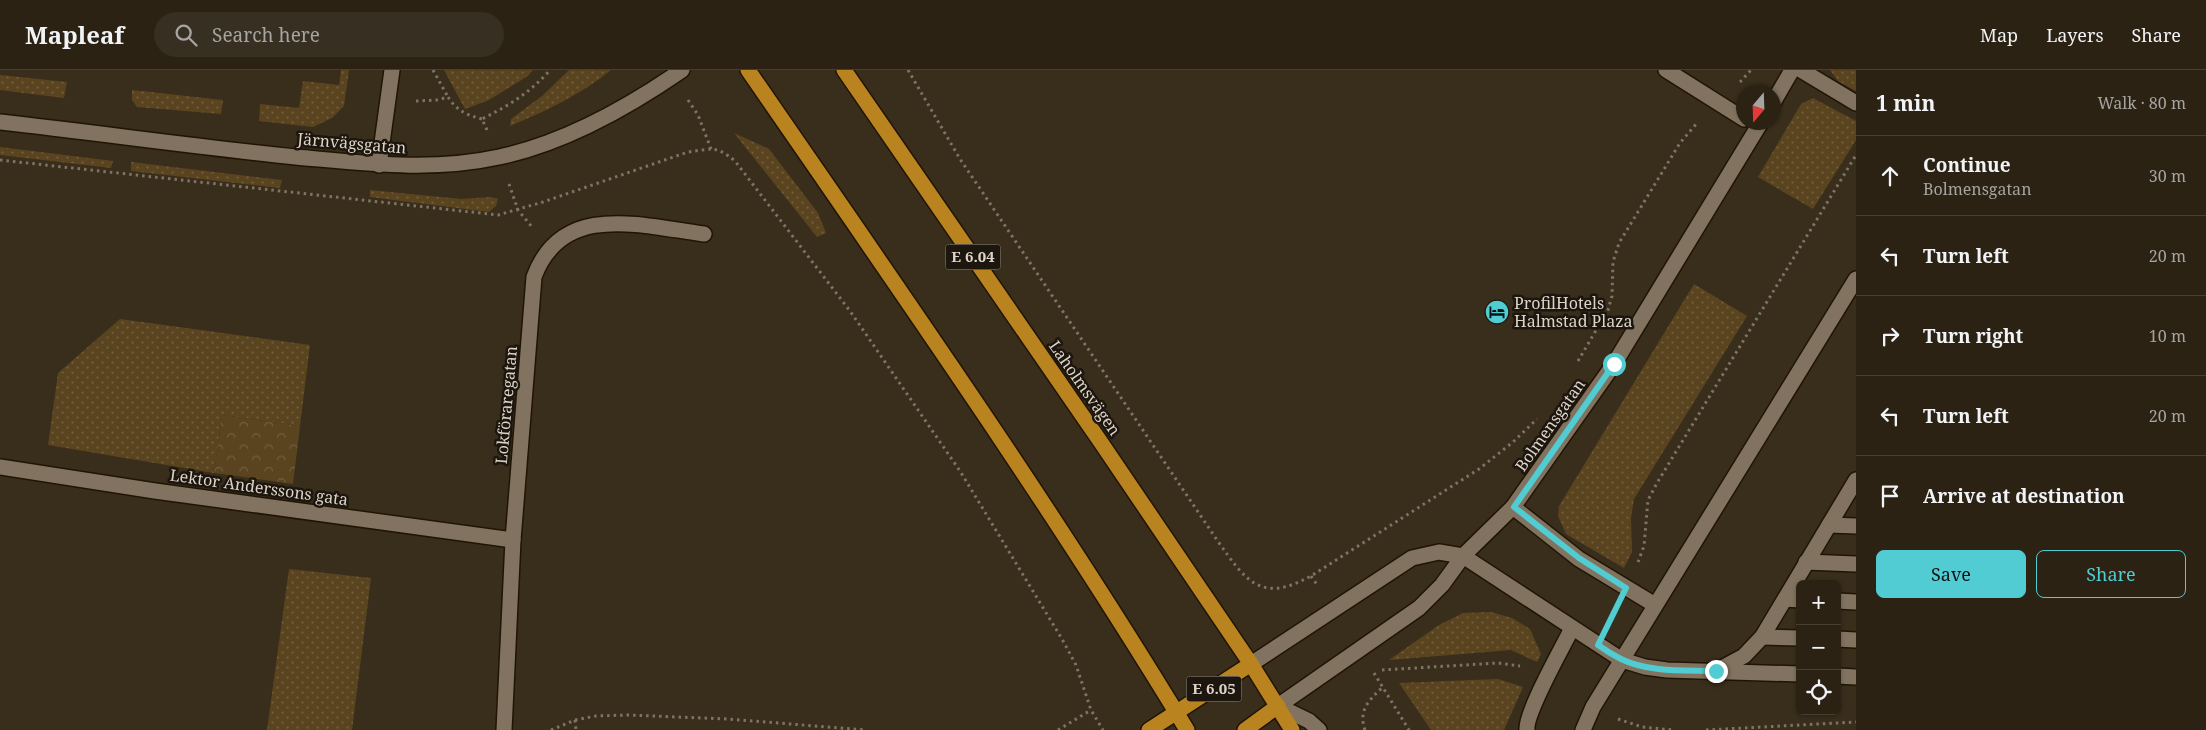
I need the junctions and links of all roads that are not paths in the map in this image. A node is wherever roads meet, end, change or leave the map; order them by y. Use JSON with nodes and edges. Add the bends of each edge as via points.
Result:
{"nodes":[{"id":1,"x":392,"y":70,"type":"edge"},
{"id":2,"x":748,"y":70,"type":"edge"},
{"id":3,"x":844,"y":70,"type":"edge"},
{"id":4,"x":1666,"y":70,"type":"edge"},
{"id":5,"x":1792,"y":70,"type":"edge"},
{"id":6,"x":1801,"y":70,"type":"edge"},
{"id":7,"x":677,"y":73,"type":"edge"},
{"id":8,"x":1781,"y":89,"type":"edge"},
{"id":9,"x":1856,"y":102,"type":"edge"},
{"id":10,"x":1736,"y":114,"type":"edge"},
{"id":11,"x":0,"y":122,"type":"edge"},
{"id":12,"x":1752,"y":130,"type":"edge"},
{"id":13,"x":379,"y":165,"type":"junction"},
{"id":14,"x":704,"y":234,"type":"dead end"},
{"id":15,"x":1856,"y":279,"type":"edge"},
{"id":16,"x":0,"y":467,"type":"edge"},
{"id":17,"x":1854,"y":486,"type":"edge"},
{"id":18,"x":1514,"y":507,"type":"junction"},
{"id":19,"x":1829,"y":525,"type":"junction"},
{"id":20,"x":1856,"y":526,"type":"edge"},
{"id":21,"x":513,"y":540,"type":"junction"},
{"id":22,"x":1462,"y":556,"type":"junction"},
{"id":23,"x":1806,"y":562,"type":"junction"},
{"id":24,"x":1856,"y":564,"type":"edge"},
{"id":25,"x":1792,"y":600,"type":"edge"},
{"id":26,"x":1841,"y":601,"type":"edge"},
{"id":27,"x":1856,"y":602,"type":"edge"},
{"id":28,"x":1655,"y":605,"type":"junction"},
{"id":29,"x":1572,"y":628,"type":"junction"},
{"id":30,"x":1762,"y":637,"type":"junction"},
{"id":31,"x":1796,"y":638,"type":"edge"},
{"id":32,"x":1841,"y":639,"type":"edge"},
{"id":33,"x":1856,"y":640,"type":"edge"},
{"id":34,"x":1622,"y":660,"type":"junction"},
{"id":35,"x":1250,"y":664,"type":"junction"},
{"id":36,"x":1716,"y":671,"type":"junction"},
{"id":37,"x":1796,"y":674,"type":"edge"},
{"id":38,"x":1841,"y":676,"type":"edge"},
{"id":39,"x":1856,"y":677,"type":"edge"},
{"id":40,"x":1278,"y":706,"type":"junction"},
{"id":41,"x":1177,"y":713,"type":"junction"},
{"id":42,"x":504,"y":730,"type":"edge"},
{"id":43,"x":1149,"y":730,"type":"edge"},
{"id":44,"x":1187,"y":730,"type":"edge"},
{"id":45,"x":1245,"y":730,"type":"edge"},
{"id":46,"x":1292,"y":730,"type":"edge"},
{"id":47,"x":1320,"y":730,"type":"edge"},
{"id":48,"x":1527,"y":730,"type":"edge"},
{"id":49,"x":1583,"y":730,"type":"edge"}],
"edges":[{"from":1,"to":13,"type":"street"},
{"from":2,"to":41,"type":"highway","via":[[988,419]]},
{"from":3,"to":35,"type":"highway","name":"Laholmsvägen","number":"E 6.04"},
{"from":4,"to":10,"type":"street"},
{"from":5,"to":8,"type":"street"},
{"from":6,"to":9,"type":"street"},
{"from":7,"to":13,"type":"street","name":"Järnvägsgatan","via":[[641,98],[577,130],[524,150],[499,157],[432,166]]},
{"from":11,"to":13,"type":"street","name":"Järnvägsgatan"},
{"from":12,"to":18,"type":"street","name":"Bolmensgatan","via":[[1614,364]]},
{"from":14,"to":21,"type":"street","name":"Lokföraregatan","via":[[608,223],[584,226],[562,237],[548,249],[539,263],[534,277]]},
{"from":15,"to":28,"type":"street"},
{"from":16,"to":21,"type":"street","name":"Lektor Anderssons gata"},
{"from":17,"to":19,"type":"street"},
{"from":18,"to":22,"type":"street","name":"Bolmensgatan"},
{"from":18,"to":28,"type":"street","via":[[1579,558]]},
{"from":19,"to":20,"type":"street"},
{"from":19,"to":23,"type":"street"},
{"from":21,"to":42,"type":"street","name":"Lokföraregatan"},
{"from":22,"to":29,"type":"street"},
{"from":22,"to":35,"type":"street","via":[[1439,552],[1412,558]]},
{"from":22,"to":40,"type":"street","name":"Bolmensgatan","via":[[1442,585],[1419,608]]},
{"from":23,"to":24,"type":"street"},
{"from":23,"to":25,"type":"street"},
{"from":25,"to":30,"type":"street"},
{"from":26,"to":27,"type":"street"},
{"from":28,"to":34,"type":"street"},
{"from":29,"to":34,"type":"street"},
{"from":29,"to":48,"type":"street","via":[[1531,709]]},
{"from":30,"to":31,"type":"street"},
{"from":30,"to":36,"type":"street","via":[[1744,656]]},
{"from":32,"to":33,"type":"street"},
{"from":34,"to":36,"type":"street","via":[[1667,670]]},
{"from":34,"to":49,"type":"street"},
{"from":35,"to":40,"type":"highway","name":"Laholmsvägen","number":"E 6.04"},
{"from":35,"to":41,"type":"highway","number":"E 6.05"},
{"from":36,"to":37,"type":"street"},
{"from":38,"to":39,"type":"street"},
{"from":40,"to":45,"type":"highway"},
{"from":40,"to":46,"type":"highway","name":"Laholmsvägen","number":"E 6.04"},
{"from":40,"to":47,"type":"street"},
{"from":41,"to":43,"type":"highway","number":"E 6.05"},
{"from":41,"to":44,"type":"highway"}]}
